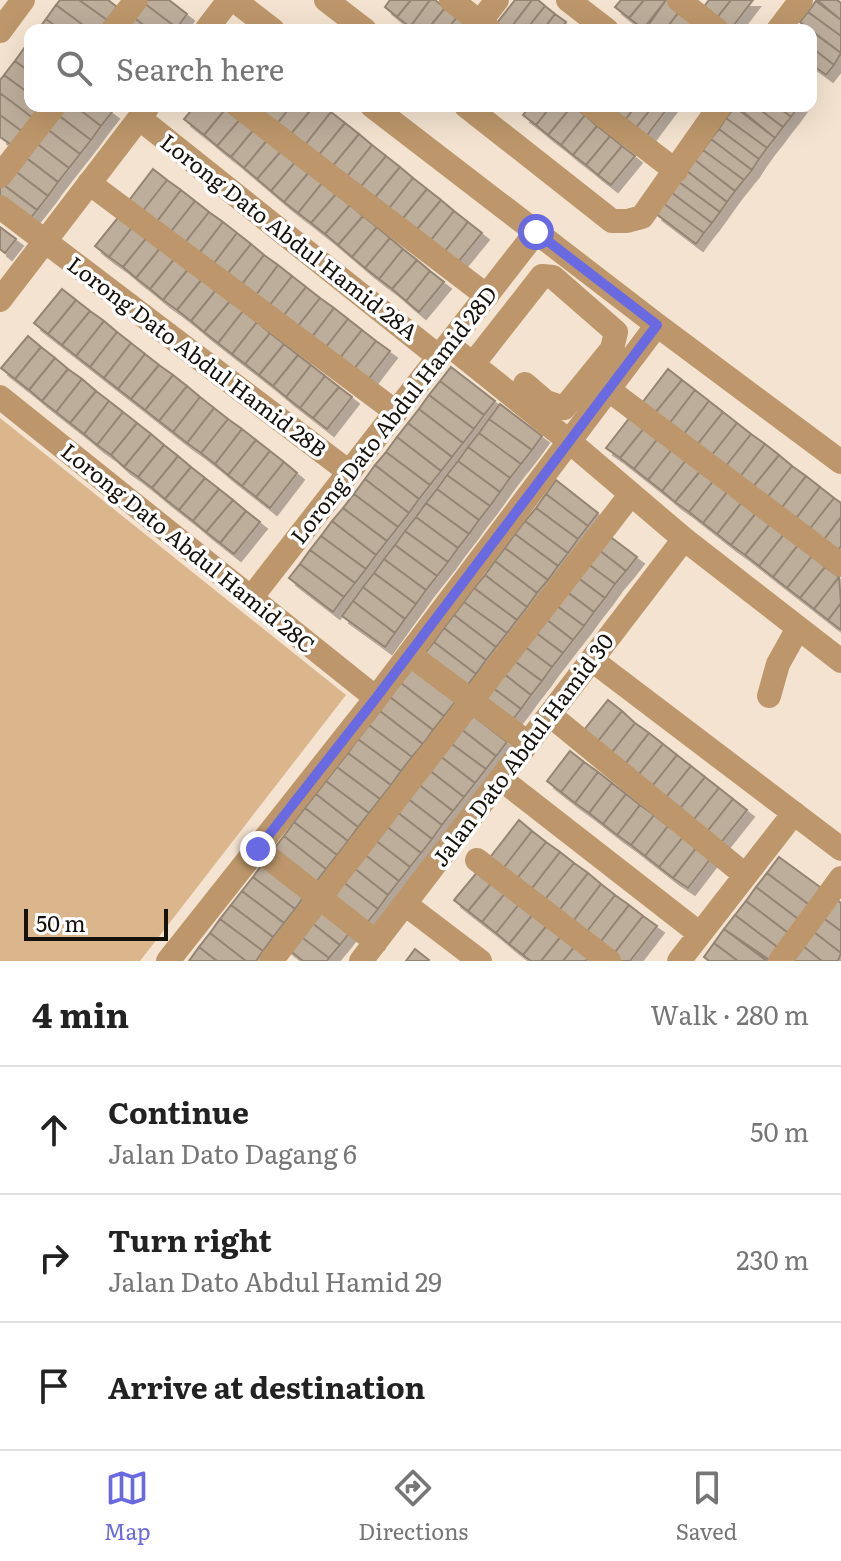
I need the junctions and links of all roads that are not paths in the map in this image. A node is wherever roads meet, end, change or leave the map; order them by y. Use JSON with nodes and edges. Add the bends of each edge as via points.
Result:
{"nodes":[{"id":1,"x":23,"y":0,"type":"edge"},
{"id":2,"x":136,"y":0,"type":"edge"},
{"id":3,"x":232,"y":0,"type":"edge"},
{"id":4,"x":326,"y":0,"type":"edge"},
{"id":5,"x":451,"y":0,"type":"edge"},
{"id":6,"x":497,"y":0,"type":"edge"},
{"id":7,"x":568,"y":0,"type":"edge"},
{"id":8,"x":679,"y":0,"type":"edge"},
{"id":9,"x":800,"y":0,"type":"edge"},
{"id":10,"x":118,"y":24,"type":"edge"},
{"id":11,"x":211,"y":24,"type":"edge"},
{"id":12,"x":265,"y":24,"type":"edge"},
{"id":13,"x":357,"y":24,"type":"edge"},
{"id":14,"x":482,"y":24,"type":"edge"},
{"id":15,"x":486,"y":24,"type":"edge"},
{"id":16,"x":599,"y":24,"type":"edge"},
{"id":17,"x":709,"y":24,"type":"edge"},
{"id":18,"x":782,"y":24,"type":"edge"},
{"id":19,"x":0,"y":31,"type":"edge"},
{"id":20,"x":49,"y":112,"type":"edge"},
{"id":21,"x":143,"y":112,"type":"edge"},
{"id":22,"x":246,"y":112,"type":"edge"},
{"id":23,"x":380,"y":112,"type":"edge"},
{"id":24,"x":474,"y":112,"type":"edge"},
{"id":25,"x":599,"y":112,"type":"edge"},
{"id":26,"x":712,"y":112,"type":"edge"},
{"id":27,"x":676,"y":171,"type":"junction"},
{"id":28,"x":0,"y":176,"type":"edge"},
{"id":29,"x":89,"y":183,"type":"junction"},
{"id":30,"x":0,"y":207,"type":"edge"},
{"id":31,"x":536,"y":232,"type":"junction"},
{"id":32,"x":45,"y":241,"type":"junction"},
{"id":33,"x":487,"y":296,"type":"junction"},
{"id":34,"x":0,"y":300,"type":"edge"},
{"id":35,"x":657,"y":325,"type":"junction"},
{"id":36,"x":444,"y":351,"type":"junction"},
{"id":37,"x":478,"y":357,"type":"junction"},
{"id":38,"x":609,"y":390,"type":"junction"},
{"id":39,"x":0,"y":397,"type":"edge"},
{"id":40,"x":396,"y":412,"type":"junction"},
{"id":41,"x":570,"y":442,"type":"junction"},
{"id":42,"x":841,"y":462,"type":"edge"},
{"id":43,"x":349,"y":472,"type":"junction"},
{"id":44,"x":631,"y":494,"type":"junction"},
{"id":45,"x":684,"y":539,"type":"junction"},
{"id":46,"x":841,"y":565,"type":"edge"},
{"id":47,"x":251,"y":598,"type":"junction"},
{"id":48,"x":798,"y":628,"type":"junction"},
{"id":49,"x":409,"y":654,"type":"junction"},
{"id":50,"x":592,"y":660,"type":"junction"},
{"id":51,"x":841,"y":661,"type":"edge"},
{"id":52,"x":769,"y":696,"type":"dead end"},
{"id":53,"x":376,"y":698,"type":"junction"},
{"id":54,"x":471,"y":701,"type":"junction"},
{"id":55,"x":550,"y":715,"type":"junction"},
{"id":56,"x":528,"y":743,"type":"junction"},
{"id":57,"x":501,"y":779,"type":"junction"},
{"id":58,"x":794,"y":813,"type":"junction"},
{"id":59,"x":258,"y":849,"type":"junction"},
{"id":60,"x":841,"y":849,"type":"edge"},
{"id":61,"x":477,"y":860,"type":"dead end"},
{"id":62,"x":745,"y":875,"type":"junction"},
{"id":63,"x":841,"y":878,"type":"edge"},
{"id":64,"x":320,"y":897,"type":"junction"},
{"id":65,"x":405,"y":904,"type":"junction"},
{"id":66,"x":700,"y":934,"type":"junction"},
{"id":67,"x":369,"y":951,"type":"edge"},
{"id":68,"x":168,"y":961,"type":"edge"},
{"id":69,"x":271,"y":961,"type":"edge"},
{"id":70,"x":480,"y":961,"type":"edge"},
{"id":71,"x":609,"y":961,"type":"edge"},
{"id":72,"x":679,"y":961,"type":"edge"},
{"id":73,"x":780,"y":961,"type":"edge"}],
"edges":[{"from":1,"to":19,"type":"street"},
{"from":2,"to":10,"type":"street"},
{"from":3,"to":11,"type":"street"},
{"from":3,"to":12,"type":"street"},
{"from":4,"to":13,"type":"street"},
{"from":5,"to":14,"type":"street"},
{"from":6,"to":15,"type":"street"},
{"from":7,"to":16,"type":"street"},
{"from":8,"to":17,"type":"street"},
{"from":9,"to":18,"type":"street"},
{"from":20,"to":28,"type":"street"},
{"from":21,"to":29,"type":"street"},
{"from":21,"to":36,"type":"street","name":"Lorong Dato Abdul Hamid 28A"},
{"from":22,"to":33,"type":"street"},
{"from":23,"to":31,"type":"street"},
{"from":24,"to":27,"type":"street","via":[[612,221],[642,217]]},
{"from":25,"to":27,"type":"street"},
{"from":26,"to":27,"type":"street"},
{"from":29,"to":32,"type":"street"},
{"from":29,"to":40,"type":"street"},
{"from":30,"to":32,"type":"street","name":"Lorong Dato Abdul Hamid 28B"},
{"from":31,"to":33,"type":"street","name":"Lorong Dato Abdul Hamid 28D"},
{"from":31,"to":35,"type":"street"},
{"from":32,"to":34,"type":"street"},
{"from":32,"to":43,"type":"street","name":"Lorong Dato Abdul Hamid 28B"},
{"from":33,"to":36,"type":"street","name":"Lorong Dato Abdul Hamid 28D"},
{"from":35,"to":38,"type":"street"},
{"from":35,"to":42,"type":"street"},
{"from":36,"to":37,"type":"street","name":"Lorong Dato Abdul Hamid 28A"},
{"from":36,"to":40,"type":"street","name":"Lorong Dato Abdul Hamid 28D"},
{"from":37,"to":37,"type":"street","via":[[542,276],[553,277],[616,332],[612,349],[564,408],[546,402]]},
{"from":37,"to":41,"type":"street"},
{"from":38,"to":41,"type":"street"},
{"from":38,"to":46,"type":"street"},
{"from":39,"to":47,"type":"street","name":"Lorong Dato Abdul Hamid 28C"},
{"from":40,"to":43,"type":"street","name":"Lorong Dato Abdul Hamid 28D"},
{"from":41,"to":44,"type":"street"},
{"from":41,"to":49,"type":"street"},
{"from":43,"to":47,"type":"street","name":"Lorong Dato Abdul Hamid 28D"},
{"from":44,"to":45,"type":"street"},
{"from":44,"to":54,"type":"street"},
{"from":45,"to":48,"type":"street"},
{"from":45,"to":50,"type":"street","name":"Jalan Dato Abdul Hamid 30"},
{"from":47,"to":53,"type":"street","name":"Lorong Dato Abdul Hamid 28C"},
{"from":48,"to":51,"type":"street"},
{"from":48,"to":52,"type":"street","via":[[778,664]]},
{"from":49,"to":53,"type":"street"},
{"from":49,"to":54,"type":"street"},
{"from":50,"to":55,"type":"street","name":"Jalan Dato Abdul Hamid 30"},
{"from":50,"to":58,"type":"street"},
{"from":53,"to":59,"type":"street"},
{"from":54,"to":56,"type":"street"},
{"from":54,"to":64,"type":"street"},
{"from":55,"to":56,"type":"street","name":"Jalan Dato Abdul Hamid 30"},
{"from":55,"to":62,"type":"street"},
{"from":56,"to":57,"type":"street","name":"Jalan Dato Abdul Hamid 30"},
{"from":57,"to":65,"type":"street","name":"Jalan Dato Abdul Hamid 30"},
{"from":57,"to":66,"type":"street"},
{"from":58,"to":60,"type":"street"},
{"from":58,"to":62,"type":"street"},
{"from":59,"to":64,"type":"street"},
{"from":59,"to":68,"type":"street"},
{"from":61,"to":71,"type":"street"},
{"from":62,"to":66,"type":"street"},
{"from":63,"to":73,"type":"street"},
{"from":64,"to":67,"type":"street"},
{"from":64,"to":69,"type":"street"},
{"from":65,"to":67,"type":"street","name":"Jalan Dato Abdul Hamid 30"},
{"from":65,"to":70,"type":"street"},
{"from":66,"to":72,"type":"street"}]}
